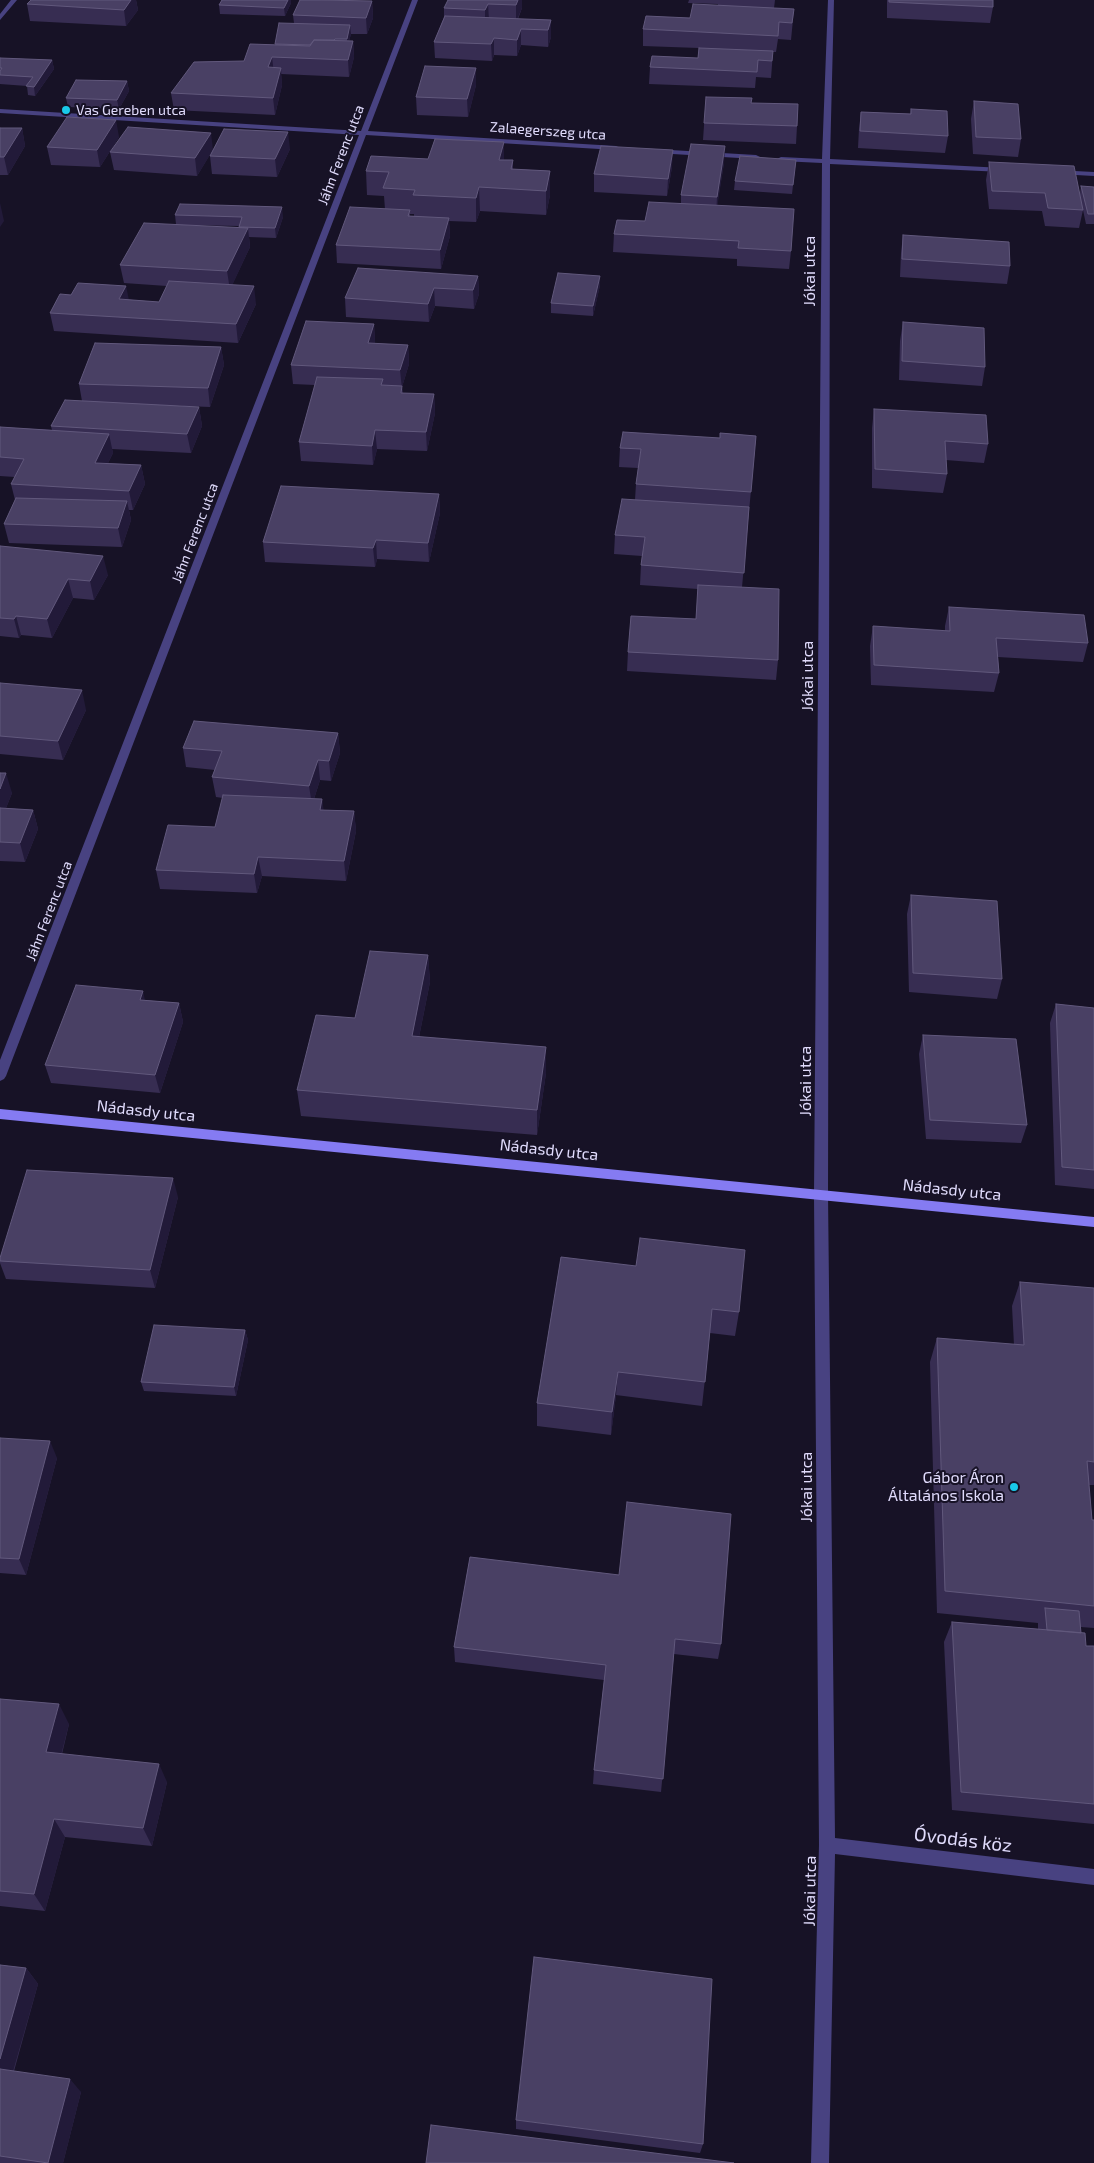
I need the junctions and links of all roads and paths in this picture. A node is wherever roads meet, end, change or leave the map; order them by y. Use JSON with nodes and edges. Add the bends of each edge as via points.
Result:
{"nodes":[{"id":1,"x":14,"y":0,"type":"edge"},
{"id":2,"x":415,"y":0,"type":"edge"},
{"id":3,"x":831,"y":0,"type":"edge"},
{"id":4,"x":0,"y":18,"type":"edge"},
{"id":5,"x":0,"y":111,"type":"edge"},
{"id":6,"x":365,"y":132,"type":"junction"},
{"id":7,"x":620,"y":148,"type":"edge"},
{"id":8,"x":650,"y":150,"type":"edge"},
{"id":9,"x":768,"y":158,"type":"edge"},
{"id":10,"x":777,"y":158,"type":"edge"},
{"id":11,"x":826,"y":162,"type":"junction"},
{"id":12,"x":1015,"y":170,"type":"edge"},
{"id":13,"x":1054,"y":172,"type":"edge"},
{"id":14,"x":1094,"y":174,"type":"edge"},
{"id":15,"x":0,"y":1076,"type":"edge"},
{"id":16,"x":0,"y":1114,"type":"edge"},
{"id":17,"x":821,"y":1194,"type":"junction"},
{"id":18,"x":1094,"y":1222,"type":"edge"},
{"id":19,"x":827,"y":1845,"type":"junction"},
{"id":20,"x":1094,"y":1877,"type":"edge"},
{"id":21,"x":820,"y":2163,"type":"edge"}],
"edges":[{"from":1,"to":4,"type":"street"},
{"from":2,"to":6,"type":"street","name":"Jáhn Ferenc utca"},
{"from":3,"to":11,"type":"street","name":"Jókai utca"},
{"from":5,"to":6,"type":"street","name":"Zalaegerszeg utca"},
{"from":6,"to":7,"type":"street","name":"Zalaegerszeg utca"},
{"from":6,"to":15,"type":"street","name":"Jáhn Ferenc utca"},
{"from":8,"to":9,"type":"street"},
{"from":10,"to":11,"type":"street"},
{"from":11,"to":12,"type":"street"},
{"from":11,"to":17,"type":"street","name":"Jókai utca"},
{"from":13,"to":14,"type":"street"},
{"from":16,"to":17,"type":"street","name":"Nádasdy utca"},
{"from":17,"to":18,"type":"street","name":"Nádasdy utca"},
{"from":17,"to":19,"type":"street","name":"Jókai utca"},
{"from":19,"to":20,"type":"street","name":"Óvodás köz"},
{"from":19,"to":21,"type":"street","name":"Jókai utca"}]}
